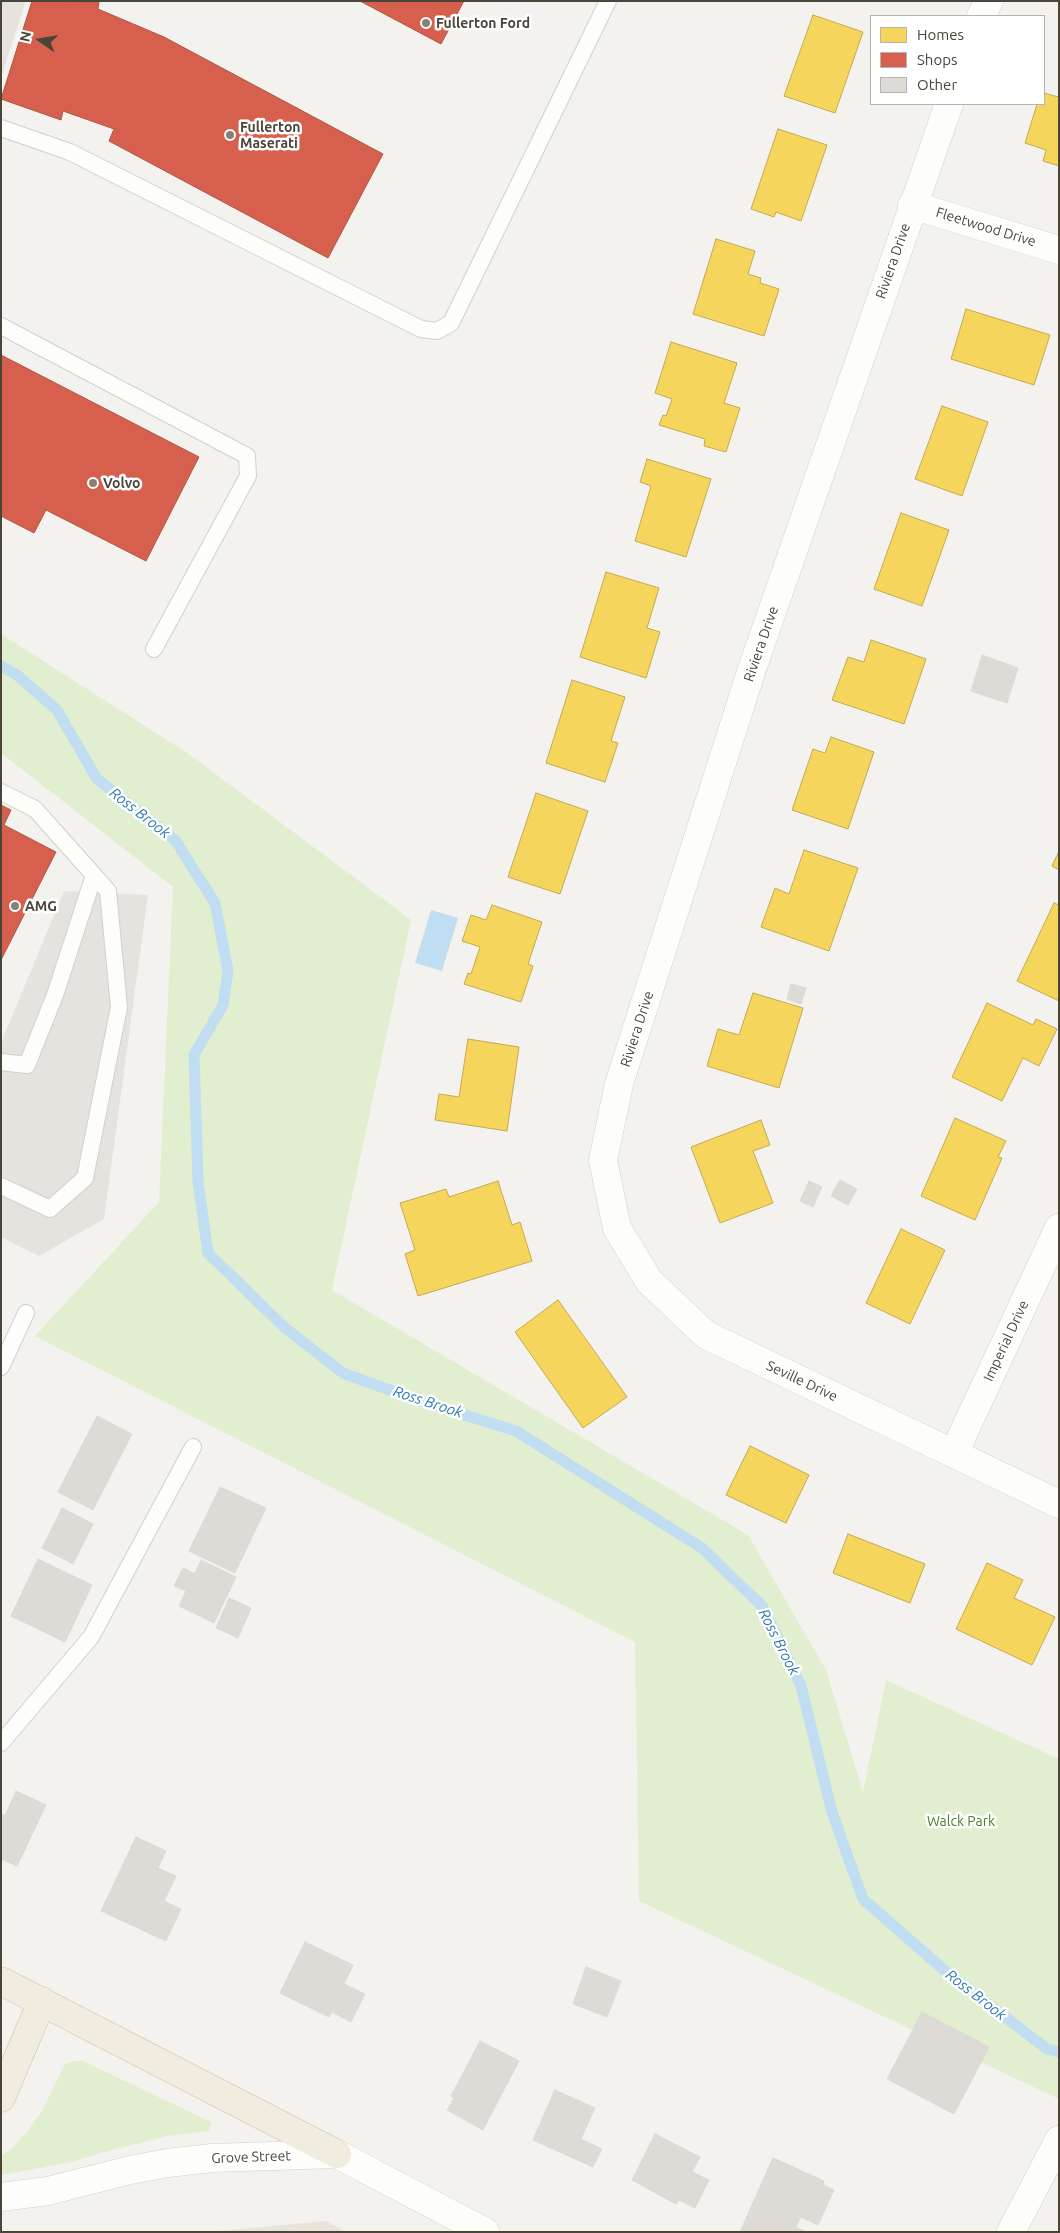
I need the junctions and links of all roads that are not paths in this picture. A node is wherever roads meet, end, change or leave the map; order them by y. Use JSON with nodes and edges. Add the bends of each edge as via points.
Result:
{"nodes":[{"id":1,"x":608,"y":1,"type":"edge"},
{"id":2,"x":989,"y":1,"type":"edge"},
{"id":3,"x":982,"y":15,"type":"edge"},
{"id":4,"x":948,"y":105,"type":"edge"},
{"id":5,"x":1,"y":128,"type":"edge"},
{"id":6,"x":912,"y":205,"type":"junction"},
{"id":7,"x":1059,"y":250,"type":"edge"},
{"id":8,"x":1,"y":326,"type":"edge"},
{"id":9,"x":154,"y":649,"type":"dead end"},
{"id":10,"x":1,"y":792,"type":"edge"},
{"id":11,"x":94,"y":875,"type":"junction"},
{"id":12,"x":1,"y":1062,"type":"edge"},
{"id":13,"x":1,"y":1186,"type":"edge"},
{"id":14,"x":610,"y":1191,"type":"joint"},
{"id":15,"x":1059,"y":1228,"type":"edge"},
{"id":16,"x":26,"y":1313,"type":"dead end"},
{"id":17,"x":1,"y":1367,"type":"edge"},
{"id":18,"x":194,"y":1447,"type":"dead end"},
{"id":19,"x":954,"y":1453,"type":"junction"},
{"id":20,"x":1059,"y":1504,"type":"edge"},
{"id":21,"x":1,"y":1743,"type":"edge"},
{"id":22,"x":1,"y":1981,"type":"edge"},
{"id":23,"x":42,"y":2002,"type":"junction"},
{"id":24,"x":1,"y":2098,"type":"edge"},
{"id":25,"x":1059,"y":2140,"type":"edge"},
{"id":26,"x":337,"y":2154,"type":"junction"},
{"id":27,"x":1,"y":2197,"type":"edge"},
{"id":28,"x":485,"y":2232,"type":"edge"},
{"id":29,"x":1011,"y":2232,"type":"edge"}],
"edges":[{"from":1,"to":5,"type":"lane","via":[[451,323],[437,331],[421,329],[70,152]]},
{"from":2,"to":3,"type":"street"},
{"from":4,"to":6,"type":"street","name":"Riviera Drive"},
{"from":6,"to":7,"type":"street","name":"Fleetwood Drive"},
{"from":6,"to":14,"type":"street","name":"Riviera Drive","via":[[752,669],[619,1084],[603,1160]]},
{"from":8,"to":9,"type":"lane","via":[[247,456],[248,476]]},
{"from":10,"to":11,"type":"lane","via":[[35,810]]},
{"from":11,"to":12,"type":"lane","via":[[55,995],[27,1065]]},
{"from":11,"to":13,"type":"lane","via":[[108,891],[119,1006],[86,1178],[50,1210]]},
{"from":14,"to":19,"type":"street","name":"Seville Drive","via":[[617,1228],[649,1281],[706,1336]]},
{"from":15,"to":19,"type":"street","name":"Imperial Drive"},
{"from":16,"to":17,"type":"lane"},
{"from":18,"to":21,"type":"lane","via":[[91,1637]]},
{"from":19,"to":20,"type":"street","name":"Seville Drive"},
{"from":22,"to":23,"type":"highway"},
{"from":23,"to":24,"type":"highway"},
{"from":23,"to":26,"type":"highway"},
{"from":25,"to":29,"type":"street"},
{"from":26,"to":27,"type":"street","name":"Grove Street","via":[[212,2158],[168,2163],[48,2191]]},
{"from":26,"to":28,"type":"street","name":"Grove Street"}]}
